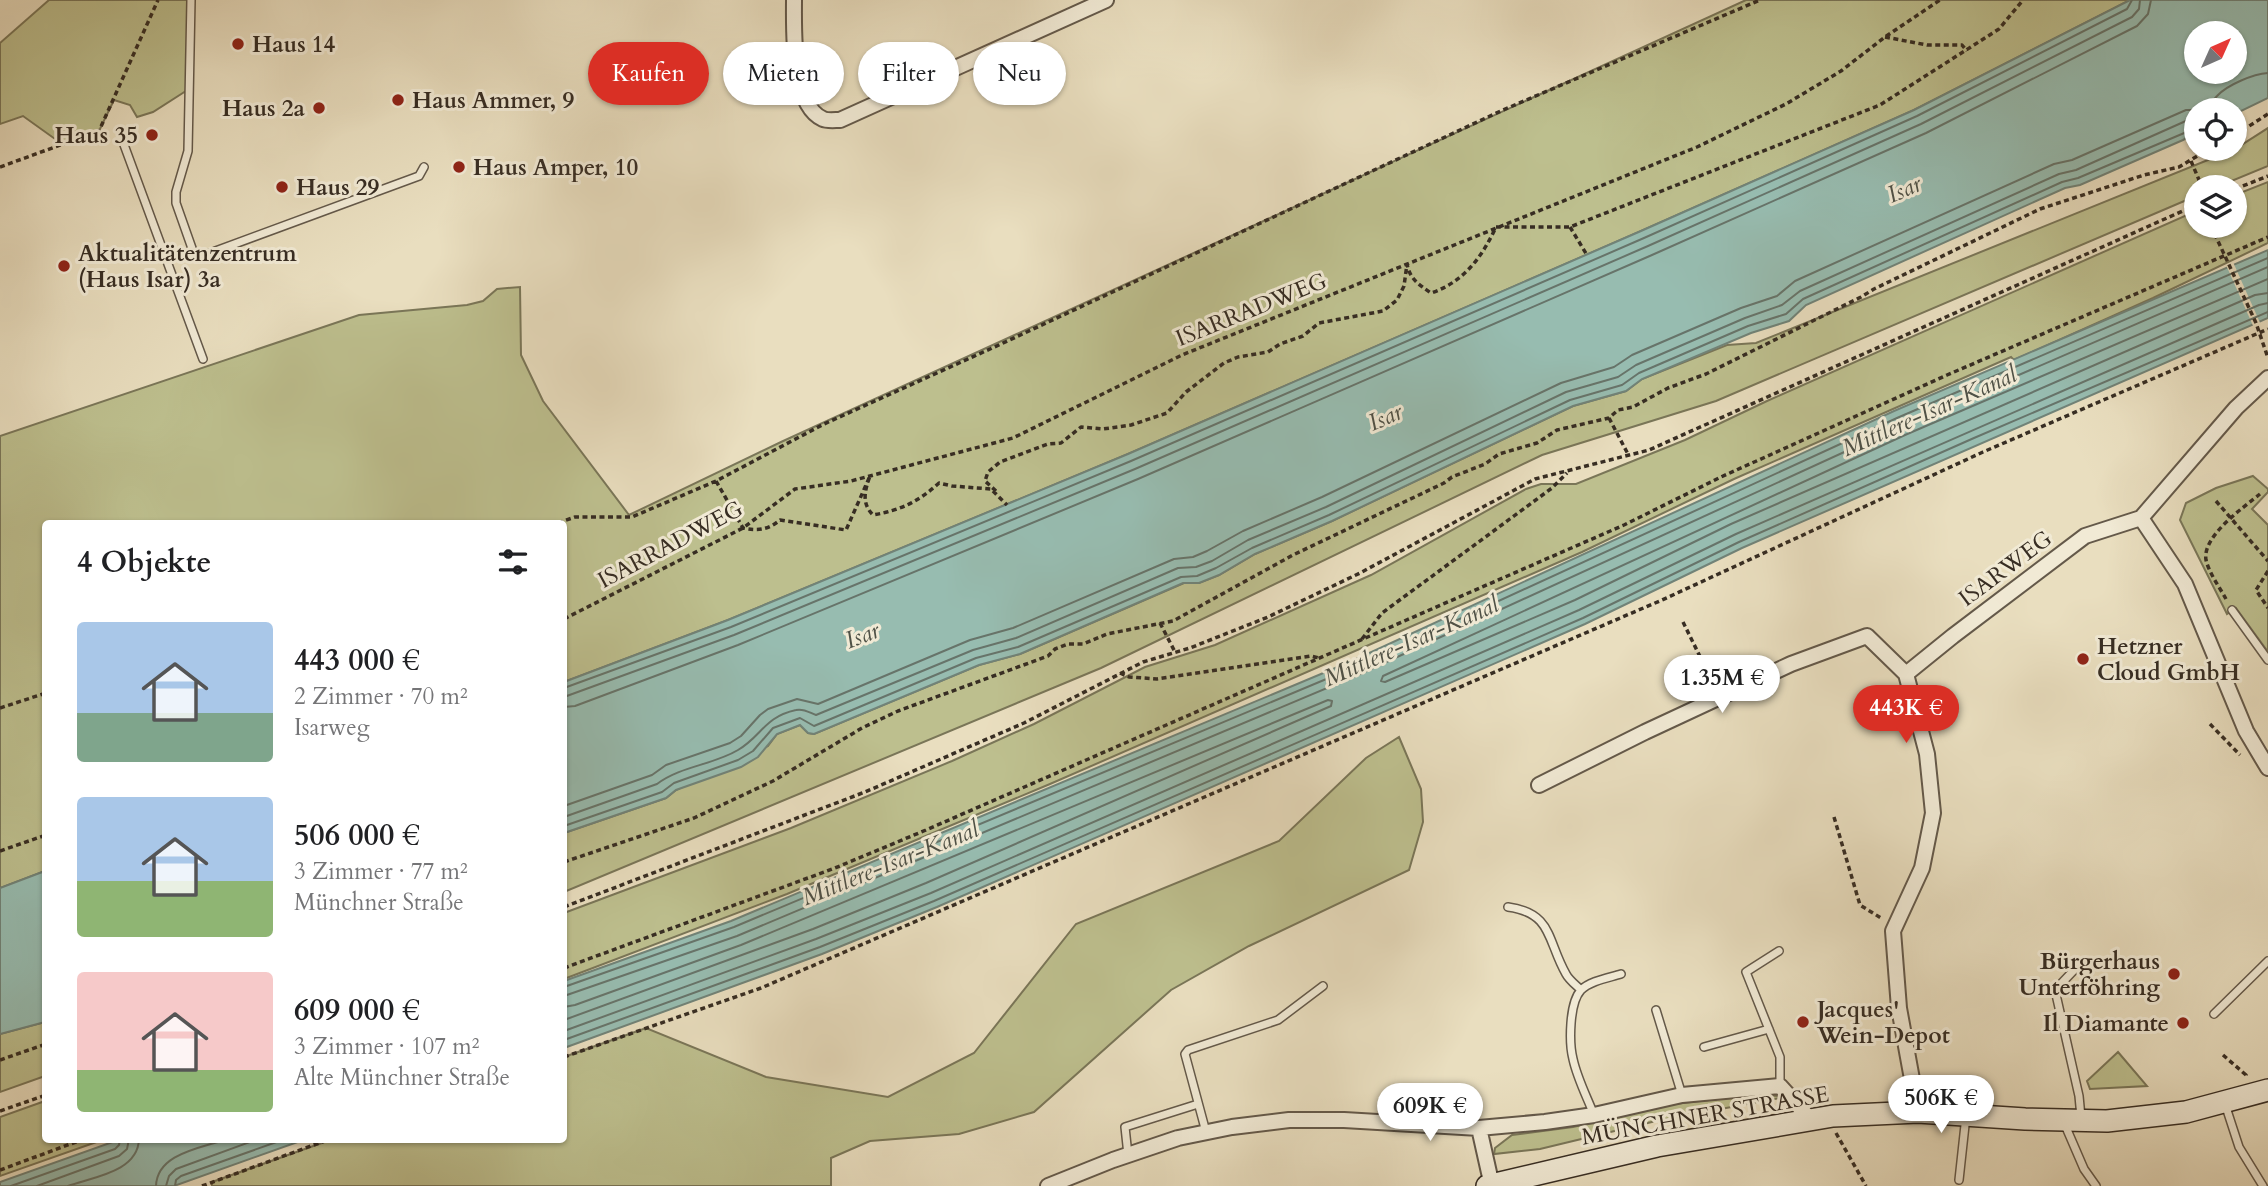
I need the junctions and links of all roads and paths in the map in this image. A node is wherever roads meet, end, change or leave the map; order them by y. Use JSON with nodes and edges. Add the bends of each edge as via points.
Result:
{"nodes":[{"id":1,"x":158,"y":0,"type":"edge"},
{"id":2,"x":191,"y":0,"type":"edge"},
{"id":3,"x":794,"y":0,"type":"edge"},
{"id":4,"x":1106,"y":0,"type":"edge"},
{"id":5,"x":1760,"y":0,"type":"edge"},
{"id":6,"x":1940,"y":0,"type":"edge"},
{"id":7,"x":2023,"y":0,"type":"edge"},
{"id":8,"x":1885,"y":37,"type":"junction"},
{"id":9,"x":1967,"y":51,"type":"junction"},
{"id":10,"x":2268,"y":114,"type":"edge"},
{"id":11,"x":2247,"y":127,"type":"edge"},
{"id":12,"x":123,"y":142,"type":"dead end"},
{"id":13,"x":2191,"y":161,"type":"joint"},
{"id":14,"x":0,"y":167,"type":"edge"},
{"id":15,"x":424,"y":167,"type":"dead end"},
{"id":16,"x":2197,"y":175,"type":"edge"},
{"id":17,"x":2268,"y":176,"type":"edge"},
{"id":18,"x":2247,"y":184,"type":"edge"},
{"id":19,"x":2184,"y":210,"type":"edge"},
{"id":20,"x":1570,"y":226,"type":"junction"},
{"id":21,"x":1496,"y":227,"type":"junction"},
{"id":22,"x":2268,"y":237,"type":"edge"},
{"id":23,"x":2217,"y":238,"type":"edge"},
{"id":24,"x":1587,"y":255,"type":"dead end"},
{"id":25,"x":2226,"y":256,"type":"junction"},
{"id":26,"x":1407,"y":264,"type":"junction"},
{"id":27,"x":2268,"y":329,"type":"edge"},
{"id":28,"x":2259,"y":333,"type":"junction"},
{"id":29,"x":2268,"y":358,"type":"edge"},
{"id":30,"x":202,"y":359,"type":"dead end"},
{"id":31,"x":2268,"y":378,"type":"edge"},
{"id":32,"x":1609,"y":418,"type":"junction"},
{"id":33,"x":1629,"y":456,"type":"junction"},
{"id":34,"x":1569,"y":471,"type":"junction"},
{"id":35,"x":870,"y":475,"type":"junction"},
{"id":36,"x":716,"y":481,"type":"junction"},
{"id":37,"x":996,"y":491,"type":"junction"},
{"id":38,"x":2260,"y":494,"type":"dead end"},
{"id":39,"x":2216,"y":501,"type":"dead end"},
{"id":40,"x":1007,"y":505,"type":"dead end"},
{"id":41,"x":2141,"y":518,"type":"junction"},
{"id":42,"x":2231,"y":518,"type":"junction"},
{"id":43,"x":566,"y":520,"type":"edge"},
{"id":44,"x":743,"y":528,"type":"junction"},
{"id":45,"x":2268,"y":561,"type":"edge"},
{"id":46,"x":2268,"y":571,"type":"edge"},
{"id":47,"x":2268,"y":608,"type":"edge"},
{"id":48,"x":2232,"y":610,"type":"joint"},
{"id":49,"x":567,"y":617,"type":"edge"},
{"id":50,"x":1683,"y":622,"type":"dead end"},
{"id":51,"x":1160,"y":623,"type":"junction"},
{"id":52,"x":1360,"y":641,"type":"junction"},
{"id":53,"x":1175,"y":653,"type":"junction"},
{"id":54,"x":1321,"y":658,"type":"junction"},
{"id":55,"x":2268,"y":660,"type":"edge"},
{"id":56,"x":1121,"y":673,"type":"junction"},
{"id":57,"x":1906,"y":674,"type":"junction"},
{"id":58,"x":42,"y":694,"type":"edge"},
{"id":59,"x":1720,"y":696,"type":"junction"},
{"id":60,"x":0,"y":708,"type":"edge"},
{"id":61,"x":2268,"y":768,"type":"edge"},
{"id":62,"x":1539,"y":785,"type":"dead end"},
{"id":63,"x":1834,"y":817,"type":"dead end"},
{"id":64,"x":42,"y":836,"type":"edge"},
{"id":65,"x":0,"y":851,"type":"edge"},
{"id":66,"x":567,"y":861,"type":"edge"},
{"id":67,"x":567,"y":906,"type":"edge"},
{"id":68,"x":1508,"y":907,"type":"dead end"},
{"id":69,"x":1882,"y":920,"type":"dead end"},
{"id":70,"x":1779,"y":951,"type":"dead end"},
{"id":71,"x":2268,"y":961,"type":"edge"},
{"id":72,"x":567,"y":967,"type":"edge"},
{"id":73,"x":2077,"y":967,"type":"dead end"},
{"id":74,"x":1621,"y":974,"type":"dead end"},
{"id":75,"x":1322,"y":986,"type":"dead end"},
{"id":76,"x":1581,"y":990,"type":"junction"},
{"id":77,"x":1656,"y":1010,"type":"dead end"},
{"id":78,"x":2214,"y":1014,"type":"dead end"},
{"id":79,"x":1769,"y":1029,"type":"junction"},
{"id":80,"x":42,"y":1045,"type":"edge"},
{"id":81,"x":1704,"y":1047,"type":"dead end"},
{"id":82,"x":2223,"y":1055,"type":"dead end"},
{"id":83,"x":567,"y":1056,"type":"edge"},
{"id":84,"x":0,"y":1060,"type":"edge"},
{"id":85,"x":2244,"y":1078,"type":"dead end"},
{"id":86,"x":1780,"y":1086,"type":"junction"},
{"id":87,"x":2268,"y":1090,"type":"edge"},
{"id":88,"x":1682,"y":1095,"type":"junction"},
{"id":89,"x":42,"y":1096,"type":"edge"},
{"id":90,"x":2225,"y":1103,"type":"junction"},
{"id":91,"x":1198,"y":1104,"type":"junction"},
{"id":92,"x":0,"y":1111,"type":"edge"},
{"id":93,"x":1918,"y":1112,"type":"junction"},
{"id":94,"x":1594,"y":1115,"type":"junction"},
{"id":95,"x":1966,"y":1115,"type":"junction"},
{"id":96,"x":1833,"y":1116,"type":"junction"},
{"id":97,"x":1811,"y":1120,"type":"junction"},
{"id":98,"x":2073,"y":1121,"type":"junction"},
{"id":99,"x":1479,"y":1128,"type":"junction"},
{"id":100,"x":1206,"y":1133,"type":"junction"},
{"id":101,"x":73,"y":1143,"type":"edge"},
{"id":102,"x":319,"y":1143,"type":"edge"},
{"id":103,"x":1128,"y":1155,"type":"junction"},
{"id":104,"x":0,"y":1170,"type":"edge"},
{"id":105,"x":1959,"y":1180,"type":"dead end"},
{"id":106,"x":202,"y":1186,"type":"edge"},
{"id":107,"x":1048,"y":1186,"type":"edge"},
{"id":108,"x":1490,"y":1186,"type":"edge"},
{"id":109,"x":1866,"y":1186,"type":"edge"},
{"id":110,"x":2096,"y":1186,"type":"edge"},
{"id":111,"x":2263,"y":1186,"type":"edge"}],
"edges":[{"from":1,"to":14,"type":"path","via":[[99,131]]},
{"from":2,"to":15,"type":"lane","via":[[188,151],[176,203],[194,254],[202,256],[419,176]]},
{"from":3,"to":4,"type":"street","via":[[798,77],[809,106],[823,119],[839,120]]},
{"from":5,"to":36,"type":"path","via":[[1503,110],[824,424]]},
{"from":6,"to":8,"type":"path","name":"ISARRADWEG"},
{"from":7,"to":9,"type":"path","via":[[1999,29]]},
{"from":8,"to":9,"type":"path","via":[[1927,45],[1962,45]]},
{"from":8,"to":21,"type":"path","name":"ISARRADWEG","via":[[1786,104],[1697,147]]},
{"from":9,"to":20,"type":"path","via":[[1880,105]]},
{"from":10,"to":11,"type":"path"},
{"from":12,"to":30,"type":"lane"},
{"from":13,"to":16,"type":"path"},
{"from":13,"to":32,"type":"path","via":[[2040,209]]},
{"from":17,"to":18,"type":"path"},
{"from":19,"to":33,"type":"path"},
{"from":20,"to":21,"type":"path"},
{"from":20,"to":24,"type":"path"},
{"from":21,"to":26,"type":"path","name":"ISARRADWEG"},
{"from":21,"to":26,"type":"path","via":[[1476,263],[1442,290],[1432,293],[1417,283],[1409,276]]},
{"from":22,"to":25,"type":"path"},
{"from":23,"to":25,"type":"path"},
{"from":25,"to":28,"type":"path"},
{"from":25,"to":52,"type":"path","via":[[1922,386]]},
{"from":26,"to":35,"type":"path","name":"ISARRADWEG","via":[[1182,355],[1013,438]]},
{"from":26,"to":37,"type":"path","via":[[1397,300],[1383,312],[1319,323],[1268,352],[1231,360],[1186,392],[1167,413],[1131,425],[1081,428],[1061,443],[1006,459],[986,476],[985,481]]},
{"from":27,"to":28,"type":"path"},
{"from":28,"to":29,"type":"path"},
{"from":28,"to":83,"type":"path","via":[[1983,452],[1662,600],[787,978]]},
{"from":31,"to":41,"type":"street","via":[[2236,408]]},
{"from":32,"to":33,"type":"path"},
{"from":32,"to":51,"type":"path","via":[[1557,430],[1537,443],[1499,454],[1293,555],[1173,621]]},
{"from":33,"to":34,"type":"path"},
{"from":34,"to":52,"type":"path","via":[[1382,613]]},
{"from":34,"to":53,"type":"path","via":[[1519,486],[1360,573],[1268,617]]},
{"from":35,"to":37,"type":"path","via":[[864,492],[873,515],[918,501],[939,483]]},
{"from":35,"to":44,"type":"path","name":"ISARRADWEG","via":[[795,489]]},
{"from":35,"to":44,"type":"path","via":[[846,530],[780,520],[757,531]]},
{"from":36,"to":43,"type":"path","via":[[632,517]]},
{"from":36,"to":44,"type":"path"},
{"from":37,"to":40,"type":"path"},
{"from":38,"to":42,"type":"path"},
{"from":39,"to":42,"type":"path"},
{"from":41,"to":57,"type":"street","name":"ISARWEG","via":[[2085,537]]},
{"from":41,"to":61,"type":"street","via":[[2185,584],[2246,731]]},
{"from":42,"to":45,"type":"path"},
{"from":42,"to":48,"type":"path","via":[[2215,534],[2206,562]]},
{"from":44,"to":49,"type":"path","name":"ISARRADWEG"},
{"from":46,"to":47,"type":"path","via":[[2256,590]]},
{"from":48,"to":55,"type":"lane"},
{"from":50,"to":59,"type":"path"},
{"from":51,"to":53,"type":"path"},
{"from":51,"to":66,"type":"path","via":[[1068,644],[1048,656],[898,711],[773,781],[694,818]]},
{"from":52,"to":54,"type":"path"},
{"from":53,"to":56,"type":"path"},
{"from":54,"to":56,"type":"path","via":[[1157,679]]},
{"from":54,"to":72,"type":"path","via":[[835,868]]},
{"from":56,"to":67,"type":"path","via":[[1024,723],[865,792]]},
{"from":57,"to":59,"type":"street","via":[[1867,636]]},
{"from":57,"to":93,"type":"street","via":[[1927,754],[1933,813],[1922,868],[1893,931],[1899,1008]]},
{"from":58,"to":60,"type":"path"},
{"from":59,"to":62,"type":"street"},
{"from":63,"to":69,"type":"path","via":[[1860,905]]},
{"from":64,"to":65,"type":"path"},
{"from":68,"to":76,"type":"lane","via":[[1525,909],[1541,920],[1567,977]]},
{"from":70,"to":79,"type":"lane","via":[[1746,972]]},
{"from":71,"to":78,"type":"lane"},
{"from":73,"to":98,"type":"lane","via":[[2054,990],[2079,1096]]},
{"from":74,"to":76,"type":"lane"},
{"from":75,"to":91,"type":"lane","via":[[1278,1020],[1188,1050],[1185,1054]]},
{"from":76,"to":94,"type":"lane","via":[[1572,1013],[1573,1060]]},
{"from":77,"to":88,"type":"lane"},
{"from":79,"to":81,"type":"lane"},
{"from":79,"to":86,"type":"lane","via":[[1780,1057]]},
{"from":80,"to":84,"type":"path"},
{"from":82,"to":85,"type":"path"},
{"from":86,"to":88,"type":"street"},
{"from":86,"to":97,"type":"street"},
{"from":87,"to":90,"type":"main road","name":"MÜNCHNER STRASSE"},
{"from":88,"to":94,"type":"street"},
{"from":89,"to":92,"type":"path"},
{"from":90,"to":98,"type":"main road","name":"MÜNCHNER STRASSE","via":[[2186,1112]]},
{"from":90,"to":111,"type":"lane","via":[[2239,1147]]},
{"from":91,"to":100,"type":"lane"},
{"from":91,"to":103,"type":"lane","via":[[1125,1127]]},
{"from":93,"to":95,"type":"main road","name":"MÜNCHNER STRASSE"},
{"from":93,"to":96,"type":"main road","name":"MÜNCHNER STRASSE"},
{"from":94,"to":99,"type":"street"},
{"from":95,"to":98,"type":"main road","name":"MÜNCHNER STRASSE"},
{"from":95,"to":105,"type":"lane"},
{"from":96,"to":97,"type":"main road","name":"MÜNCHNER STRASSE"},
{"from":96,"to":109,"type":"path","via":[[1836,1135]]},
{"from":97,"to":108,"type":"main road","name":"MÜNCHNER STRASSE","via":[[1657,1146]]},
{"from":98,"to":110,"type":"lane","via":[[2084,1169]]},
{"from":99,"to":100,"type":"street","via":[[1289,1121]]},
{"from":99,"to":108,"type":"street"},
{"from":100,"to":103,"type":"street"},
{"from":101,"to":104,"type":"path"},
{"from":102,"to":106,"type":"path"},
{"from":103,"to":107,"type":"street"}]}
